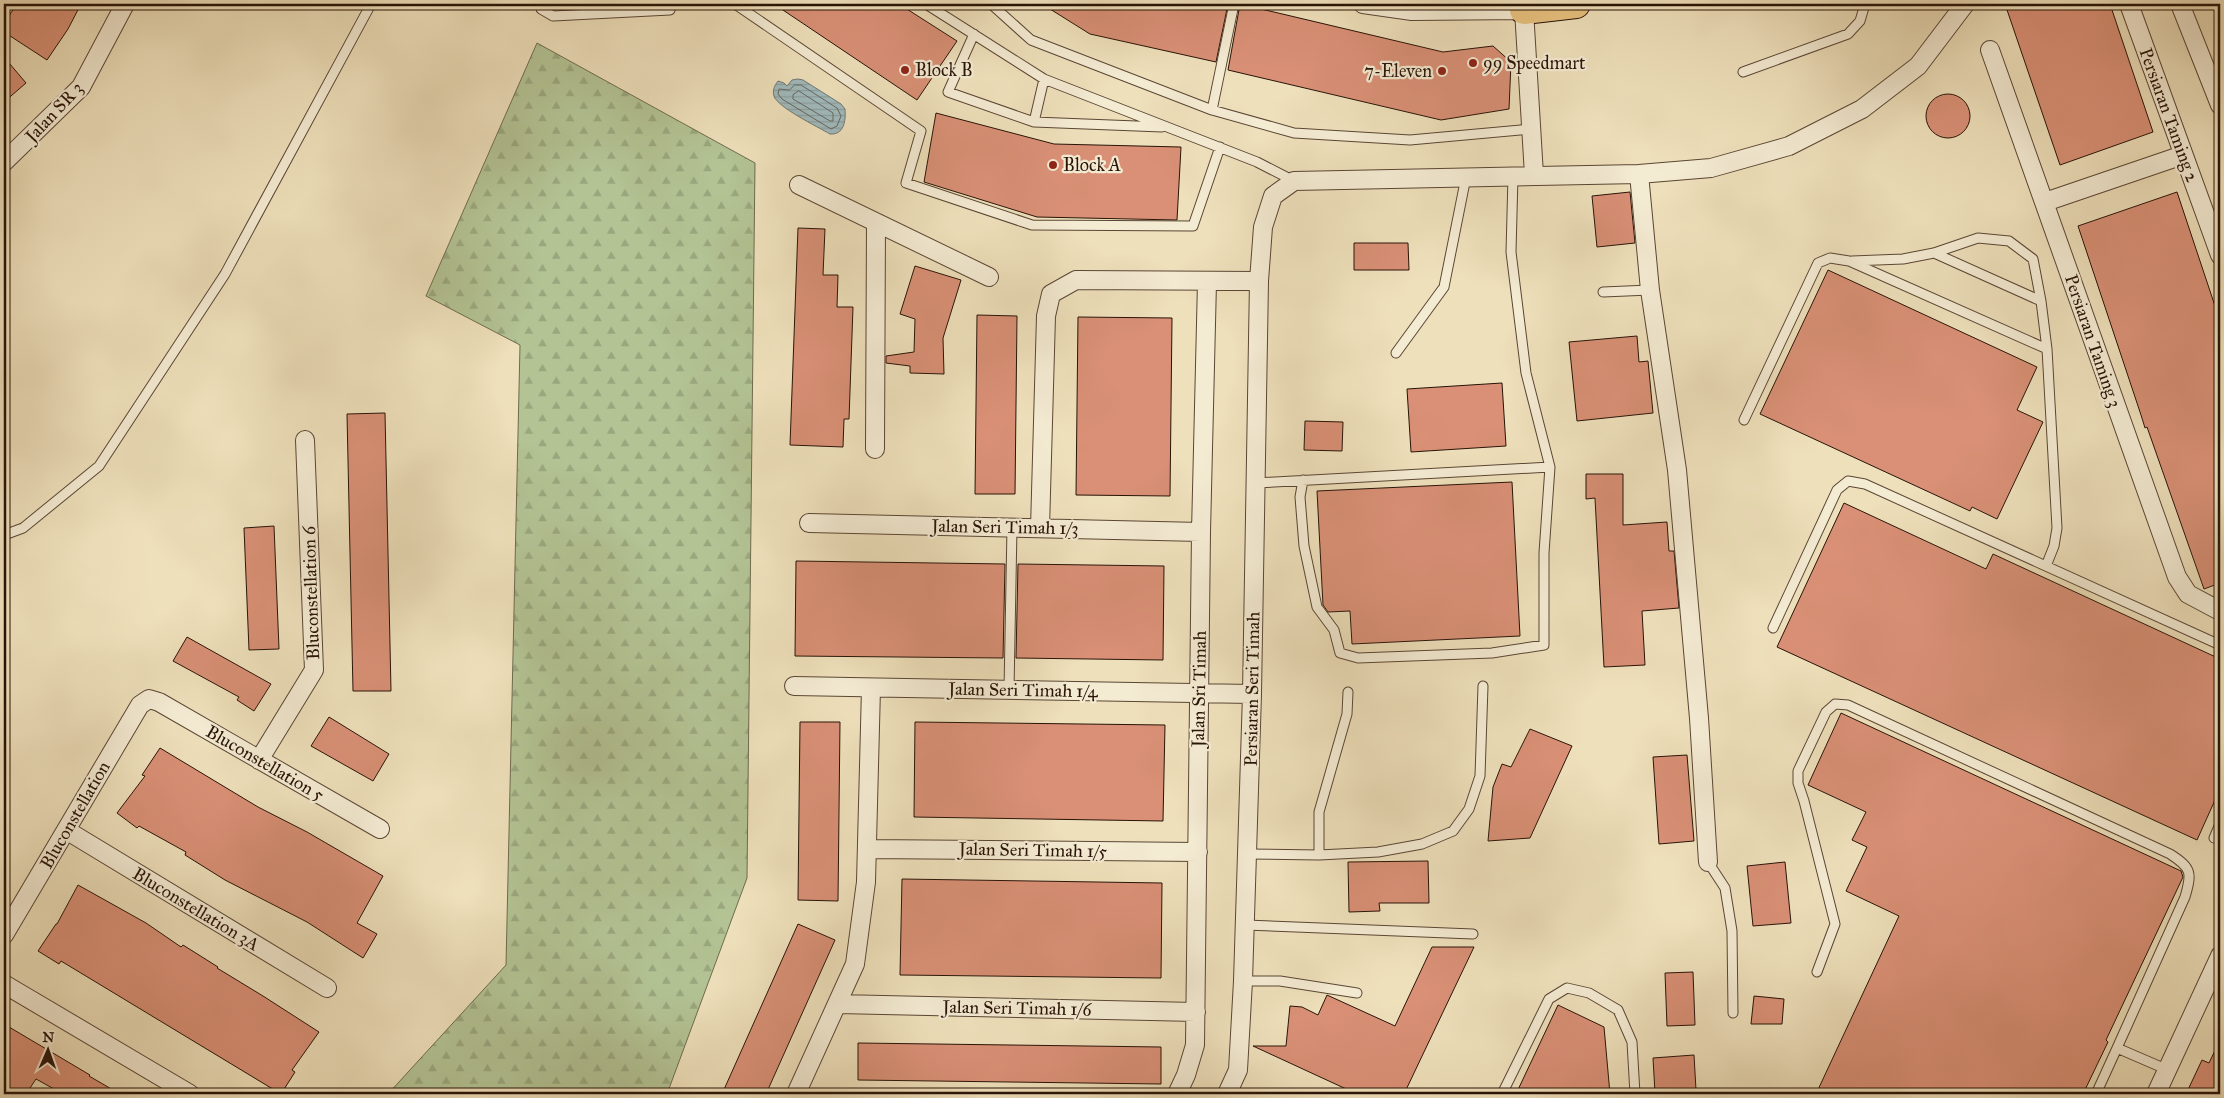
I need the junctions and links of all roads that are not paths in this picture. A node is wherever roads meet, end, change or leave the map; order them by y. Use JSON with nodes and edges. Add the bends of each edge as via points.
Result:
{"nodes":[{"id":1,"x":125,"y":4,"type":"edge"},
{"id":2,"x":371,"y":4,"type":"edge"},
{"id":3,"x":541,"y":4,"type":"edge"},
{"id":4,"x":735,"y":4,"type":"edge"},
{"id":5,"x":926,"y":4,"type":"edge"},
{"id":6,"x":992,"y":4,"type":"edge"},
{"id":7,"x":1234,"y":4,"type":"edge"},
{"id":8,"x":1363,"y":4,"type":"edge"},
{"id":9,"x":1576,"y":4,"type":"edge"},
{"id":10,"x":1865,"y":4,"type":"edge"},
{"id":11,"x":1965,"y":4,"type":"edge"},
{"id":12,"x":2129,"y":4,"type":"edge"},
{"id":13,"x":2180,"y":4,"type":"edge"},
{"id":14,"x":670,"y":10,"type":"dead end"},
{"id":15,"x":1524,"y":10,"type":"junction"},
{"id":16,"x":974,"y":34,"type":"junction"},
{"id":17,"x":1990,"y":50,"type":"dead end"},
{"id":18,"x":1743,"y":72,"type":"dead end"},
{"id":19,"x":1044,"y":79,"type":"junction"},
{"id":20,"x":2220,"y":105,"type":"edge"},
{"id":21,"x":1212,"y":110,"type":"junction"},
{"id":22,"x":1034,"y":122,"type":"junction"},
{"id":23,"x":1170,"y":128,"type":"junction"},
{"id":24,"x":1531,"y":129,"type":"junction"},
{"id":25,"x":1220,"y":147,"type":"junction"},
{"id":26,"x":2183,"y":155,"type":"junction"},
{"id":27,"x":4,"y":162,"type":"edge"},
{"id":28,"x":1640,"y":174,"type":"junction"},
{"id":29,"x":1534,"y":175,"type":"junction"},
{"id":30,"x":1512,"y":176,"type":"junction"},
{"id":31,"x":1466,"y":177,"type":"junction"},
{"id":32,"x":1294,"y":181,"type":"junction"},
{"id":33,"x":799,"y":184,"type":"dead end"},
{"id":34,"x":2045,"y":202,"type":"junction"},
{"id":35,"x":876,"y":224,"type":"junction"},
{"id":36,"x":1934,"y":253,"type":"junction"},
{"id":37,"x":2220,"y":255,"type":"edge"},
{"id":38,"x":1849,"y":262,"type":"junction"},
{"id":39,"x":989,"y":278,"type":"dead end"},
{"id":40,"x":1259,"y":281,"type":"junction"},
{"id":41,"x":1207,"y":282,"type":"junction"},
{"id":42,"x":1650,"y":290,"type":"junction"},
{"id":43,"x":1603,"y":292,"type":"dead end"},
{"id":44,"x":2041,"y":301,"type":"junction"},
{"id":45,"x":2047,"y":350,"type":"junction"},
{"id":46,"x":1396,"y":353,"type":"dead end"},
{"id":47,"x":1744,"y":420,"type":"dead end"},
{"id":48,"x":305,"y":440,"type":"dead end"},
{"id":49,"x":875,"y":449,"type":"dead end"},
{"id":50,"x":1550,"y":467,"type":"junction"},
{"id":51,"x":1303,"y":480,"type":"junction"},
{"id":52,"x":1256,"y":484,"type":"junction"},
{"id":53,"x":810,"y":523,"type":"dead end"},
{"id":54,"x":1012,"y":527,"type":"junction"},
{"id":55,"x":1040,"y":528,"type":"junction"},
{"id":56,"x":1201,"y":532,"type":"junction"},
{"id":57,"x":4,"y":535,"type":"edge"},
{"id":58,"x":2046,"y":566,"type":"junction"},
{"id":59,"x":2220,"y":611,"type":"edge"},
{"id":60,"x":1773,"y":628,"type":"dead end"},
{"id":61,"x":2220,"y":644,"type":"edge"},
{"id":62,"x":794,"y":686,"type":"dead end"},
{"id":63,"x":1483,"y":686,"type":"dead end"},
{"id":64,"x":871,"y":688,"type":"junction"},
{"id":65,"x":1010,"y":690,"type":"junction"},
{"id":66,"x":1348,"y":692,"type":"dead end"},
{"id":67,"x":1199,"y":693,"type":"junction"},
{"id":68,"x":1252,"y":694,"type":"junction"},
{"id":69,"x":149,"y":699,"type":"joint"},
{"id":70,"x":259,"y":760,"type":"junction"},
{"id":71,"x":2220,"y":824,"type":"edge"},
{"id":72,"x":380,"y":829,"type":"dead end"},
{"id":73,"x":66,"y":830,"type":"junction"},
{"id":74,"x":2214,"y":838,"type":"dead end"},
{"id":75,"x":868,"y":849,"type":"junction"},
{"id":76,"x":1198,"y":852,"type":"junction"},
{"id":77,"x":1248,"y":854,"type":"junction"},
{"id":78,"x":1319,"y":855,"type":"junction"},
{"id":79,"x":1708,"y":862,"type":"joint"},
{"id":80,"x":1245,"y":925,"type":"junction"},
{"id":81,"x":1474,"y":934,"type":"dead end"},
{"id":82,"x":4,"y":935,"type":"edge"},
{"id":83,"x":2220,"y":956,"type":"edge"},
{"id":84,"x":1817,"y":972,"type":"dead end"},
{"id":85,"x":1243,"y":981,"type":"junction"},
{"id":86,"x":4,"y":984,"type":"edge"},
{"id":87,"x":327,"y":988,"type":"dead end"},
{"id":88,"x":1358,"y":993,"type":"dead end"},
{"id":89,"x":838,"y":1004,"type":"junction"},
{"id":90,"x":1196,"y":1012,"type":"junction"},
{"id":91,"x":1732,"y":1013,"type":"dead end"},
{"id":92,"x":2117,"y":1048,"type":"junction"},
{"id":93,"x":2168,"y":1070,"type":"junction"},
{"id":94,"x":190,"y":1094,"type":"edge"},
{"id":95,"x":796,"y":1094,"type":"edge"},
{"id":96,"x":1177,"y":1094,"type":"edge"},
{"id":97,"x":1226,"y":1094,"type":"edge"},
{"id":98,"x":1502,"y":1094,"type":"edge"},
{"id":99,"x":1635,"y":1094,"type":"edge"},
{"id":100,"x":2096,"y":1094,"type":"edge"},
{"id":101,"x":2156,"y":1094,"type":"edge"}],
"edges":[{"from":1,"to":27,"type":"street","name":"Jalan SR 3","via":[[81,87]]},
{"from":2,"to":57,"type":"lane","via":[[225,274],[99,466],[23,528]]},
{"from":3,"to":14,"type":"lane","via":[[541,9],[553,16]]},
{"from":4,"to":25,"type":"lane","via":[[920,131],[906,183],[1032,225],[1193,226]]},
{"from":5,"to":16,"type":"lane"},
{"from":6,"to":21,"type":"lane","via":[[1030,40]]},
{"from":7,"to":21,"type":"lane"},
{"from":8,"to":15,"type":"street","via":[[1412,11]]},
{"from":9,"to":15,"type":"highway"},
{"from":10,"to":18,"type":"lane","via":[[1860,21],[1848,34]]},
{"from":11,"to":28,"type":"street","via":[[1918,66],[1862,109],[1789,146],[1711,168]]},
{"from":12,"to":26,"type":"street","name":"Persiaran Taming 2"},
{"from":13,"to":20,"type":"street"},
{"from":15,"to":24,"type":"street"},
{"from":16,"to":19,"type":"lane"},
{"from":16,"to":22,"type":"lane","via":[[948,92]]},
{"from":17,"to":34,"type":"street","name":"Persiaran Taming 3"},
{"from":19,"to":22,"type":"lane"},
{"from":19,"to":23,"type":"lane"},
{"from":21,"to":24,"type":"lane","via":[[1294,133],[1410,140]]},
{"from":22,"to":23,"type":"lane"},
{"from":23,"to":25,"type":"lane"},
{"from":24,"to":29,"type":"street"},
{"from":25,"to":32,"type":"lane"},
{"from":26,"to":34,"type":"street"},
{"from":26,"to":37,"type":"street","name":"Persiaran Taming 2"},
{"from":28,"to":29,"type":"street"},
{"from":28,"to":42,"type":"street"},
{"from":29,"to":30,"type":"street"},
{"from":30,"to":31,"type":"street"},
{"from":30,"to":50,"type":"lane","via":[[1511,252],[1526,373]]},
{"from":31,"to":32,"type":"street"},
{"from":31,"to":46,"type":"lane","via":[[1444,287]]},
{"from":32,"to":40,"type":"street","name":"Persiaran Seri Timah","via":[[1273,196],[1262,227]]},
{"from":33,"to":35,"type":"street"},
{"from":34,"to":59,"type":"street","name":"Persiaran Taming 3","via":[[2177,578],[2188,594]]},
{"from":35,"to":39,"type":"street"},
{"from":35,"to":49,"type":"street"},
{"from":36,"to":38,"type":"lane"},
{"from":36,"to":44,"type":"lane"},
{"from":36,"to":44,"type":"lane","via":[[1978,238],[2009,241],[2033,259]]},
{"from":38,"to":45,"type":"lane"},
{"from":38,"to":47,"type":"lane","via":[[1830,258],[1818,263]]},
{"from":40,"to":41,"type":"street"},
{"from":40,"to":52,"type":"street","name":"Persiaran Seri Timah"},
{"from":41,"to":55,"type":"street","via":[[1076,280],[1051,294],[1046,316]]},
{"from":41,"to":56,"type":"street","name":"Jalan Sri Timah"},
{"from":42,"to":43,"type":"lane"},
{"from":42,"to":79,"type":"street","via":[[1677,470]]},
{"from":44,"to":45,"type":"lane"},
{"from":45,"to":58,"type":"lane","via":[[2057,528]]},
{"from":48,"to":70,"type":"street","name":"Bluconstellation 6","via":[[314,670]]},
{"from":50,"to":51,"type":"lane"},
{"from":50,"to":51,"type":"lane","via":[[1544,553],[1544,645],[1492,653],[1358,658],[1340,654],[1334,630],[1317,607],[1304,546],[1300,497]]},
{"from":51,"to":52,"type":"lane"},
{"from":52,"to":68,"type":"street","name":"Persiaran Seri Timah"},
{"from":53,"to":54,"type":"street","name":"Jalan Seri Timah 1/3"},
{"from":54,"to":55,"type":"street","name":"Jalan Seri Timah 1/3"},
{"from":54,"to":65,"type":"lane"},
{"from":55,"to":56,"type":"street","name":"Jalan Seri Timah 1/3"},
{"from":56,"to":67,"type":"street","name":"Jalan Sri Timah"},
{"from":58,"to":60,"type":"lane","via":[[1865,484],[1848,481],[1837,490]]},
{"from":58,"to":61,"type":"lane"},
{"from":62,"to":64,"type":"street","name":"Jalan Seri Timah 1/4"},
{"from":63,"to":78,"type":"lane","via":[[1480,776],[1469,809],[1453,831],[1422,844],[1378,852]]},
{"from":64,"to":65,"type":"street","name":"Jalan Seri Timah 1/4"},
{"from":64,"to":75,"type":"street"},
{"from":65,"to":67,"type":"street","name":"Jalan Seri Timah 1/4"},
{"from":66,"to":78,"type":"lane","via":[[1348,714],[1319,812]]},
{"from":67,"to":68,"type":"street","name":"Jalan Seri Timah 1/4"},
{"from":67,"to":76,"type":"street","name":"Jalan Sri Timah"},
{"from":68,"to":77,"type":"street","name":"Persiaran Seri Timah"},
{"from":69,"to":70,"type":"street","name":"Bluconstellation 5"},
{"from":69,"to":73,"type":"street","name":"Bluconstellation","via":[[140,705]]},
{"from":70,"to":72,"type":"street","name":"Bluconstellation 5"},
{"from":71,"to":74,"type":"lane"},
{"from":73,"to":82,"type":"street","name":"Bluconstellation"},
{"from":73,"to":87,"type":"street","name":"Bluconstellation 3A"},
{"from":75,"to":76,"type":"street","name":"Jalan Seri Timah 1/5"},
{"from":75,"to":89,"type":"street","via":[[855,964]]},
{"from":76,"to":90,"type":"street","name":"Jalan Sri Timah"},
{"from":77,"to":78,"type":"lane"},
{"from":77,"to":80,"type":"street","name":"Persiaran Seri Timah"},
{"from":79,"to":91,"type":"lane","via":[[1725,888],[1732,930]]},
{"from":80,"to":81,"type":"lane"},
{"from":80,"to":85,"type":"street","name":"Persiaran Seri Timah"},
{"from":83,"to":93,"type":"street"},
{"from":84,"to":92,"type":"lane","via":[[1835,924],[1798,784],[1798,771],[1826,712],[1835,704],[1848,705],[2186,864],[2191,878],[2185,897]]},
{"from":85,"to":88,"type":"lane","via":[[1280,981]]},
{"from":85,"to":97,"type":"street","name":"Persiaran Seri Timah","via":[[1238,1070]]},
{"from":86,"to":94,"type":"street"},
{"from":89,"to":90,"type":"street","name":"Jalan Seri Timah 1/6"},
{"from":89,"to":95,"type":"street"},
{"from":90,"to":96,"type":"street","name":"Jalan Sri Timah","via":[[1195,1045]]},
{"from":92,"to":93,"type":"lane"},
{"from":92,"to":100,"type":"lane"},
{"from":93,"to":101,"type":"street"},
{"from":98,"to":99,"type":"lane","via":[[1549,1000],[1567,988],[1589,993],[1618,1010],[1632,1042]]}]}
